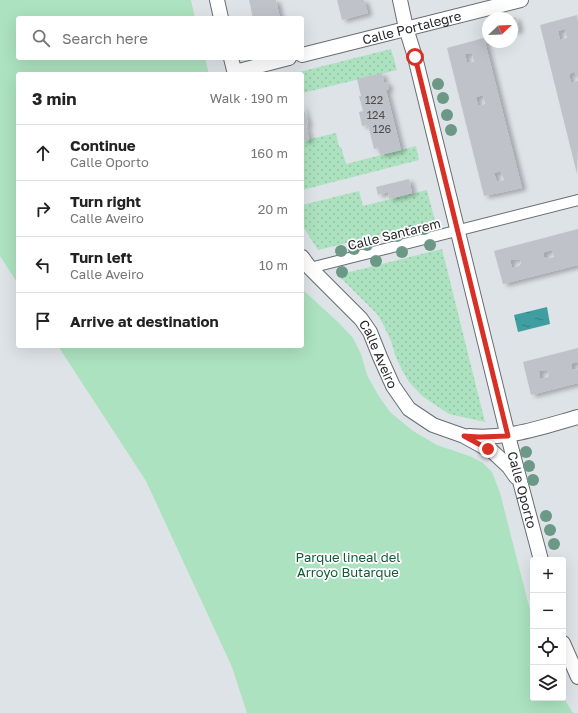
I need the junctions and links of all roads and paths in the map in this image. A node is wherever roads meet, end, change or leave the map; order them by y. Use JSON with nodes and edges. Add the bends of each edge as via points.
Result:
{"nodes":[{"id":1,"x":217,"y":0,"type":"edge"},
{"id":2,"x":400,"y":0,"type":"edge"},
{"id":3,"x":521,"y":0,"type":"edge"},
{"id":4,"x":221,"y":16,"type":"edge"},
{"id":5,"x":406,"y":28,"type":"junction"},
{"id":6,"x":304,"y":54,"type":"edge"},
{"id":7,"x":232,"y":60,"type":"edge"},
{"id":8,"x":282,"y":60,"type":"edge"},
{"id":9,"x":235,"y":72,"type":"edge"},
{"id":10,"x":239,"y":72,"type":"edge"},
{"id":11,"x":578,"y":200,"type":"edge"},
{"id":12,"x":457,"y":231,"type":"junction"},
{"id":13,"x":304,"y":260,"type":"edge"},
{"id":14,"x":310,"y":268,"type":"junction"},
{"id":15,"x":578,"y":417,"type":"edge"},
{"id":16,"x":464,"y":436,"type":"junction"},
{"id":17,"x":508,"y":436,"type":"junction"},
{"id":18,"x":521,"y":482,"type":"junction"},
{"id":19,"x":540,"y":557,"type":"edge"},
{"id":20,"x":566,"y":650,"type":"edge"},
{"id":21,"x":578,"y":677,"type":"edge"}],
"edges":[{"from":1,"to":4,"type":"street"},
{"from":2,"to":5,"type":"street","name":"Calle Oporto"},
{"from":3,"to":5,"type":"street","name":"Calle Portalegre"},
{"from":5,"to":6,"type":"street","name":"Calle Portalegre"},
{"from":5,"to":12,"type":"street","name":"Calle Oporto"},
{"from":7,"to":9,"type":"street"},
{"from":8,"to":10,"type":"street"},
{"from":11,"to":12,"type":"street","name":"Calle Santarem"},
{"from":12,"to":14,"type":"street","name":"Calle Santarem"},
{"from":12,"to":17,"type":"street","name":"Calle Oporto"},
{"from":13,"to":14,"type":"street","name":"Calle Aveiro"},
{"from":14,"to":16,"type":"street","name":"Calle Aveiro","via":[[366,326],[393,386],[409,409],[432,425]]},
{"from":15,"to":17,"type":"street","name":"Calle Aveiro"},
{"from":16,"to":17,"type":"street","name":"Calle Aveiro"},
{"from":16,"to":18,"type":"street","name":"Calle Aveiro","via":[[498,455]]},
{"from":17,"to":18,"type":"street","name":"Calle Oporto"},
{"from":18,"to":19,"type":"street","name":"Calle Oporto"},
{"from":20,"to":21,"type":"street"}]}
